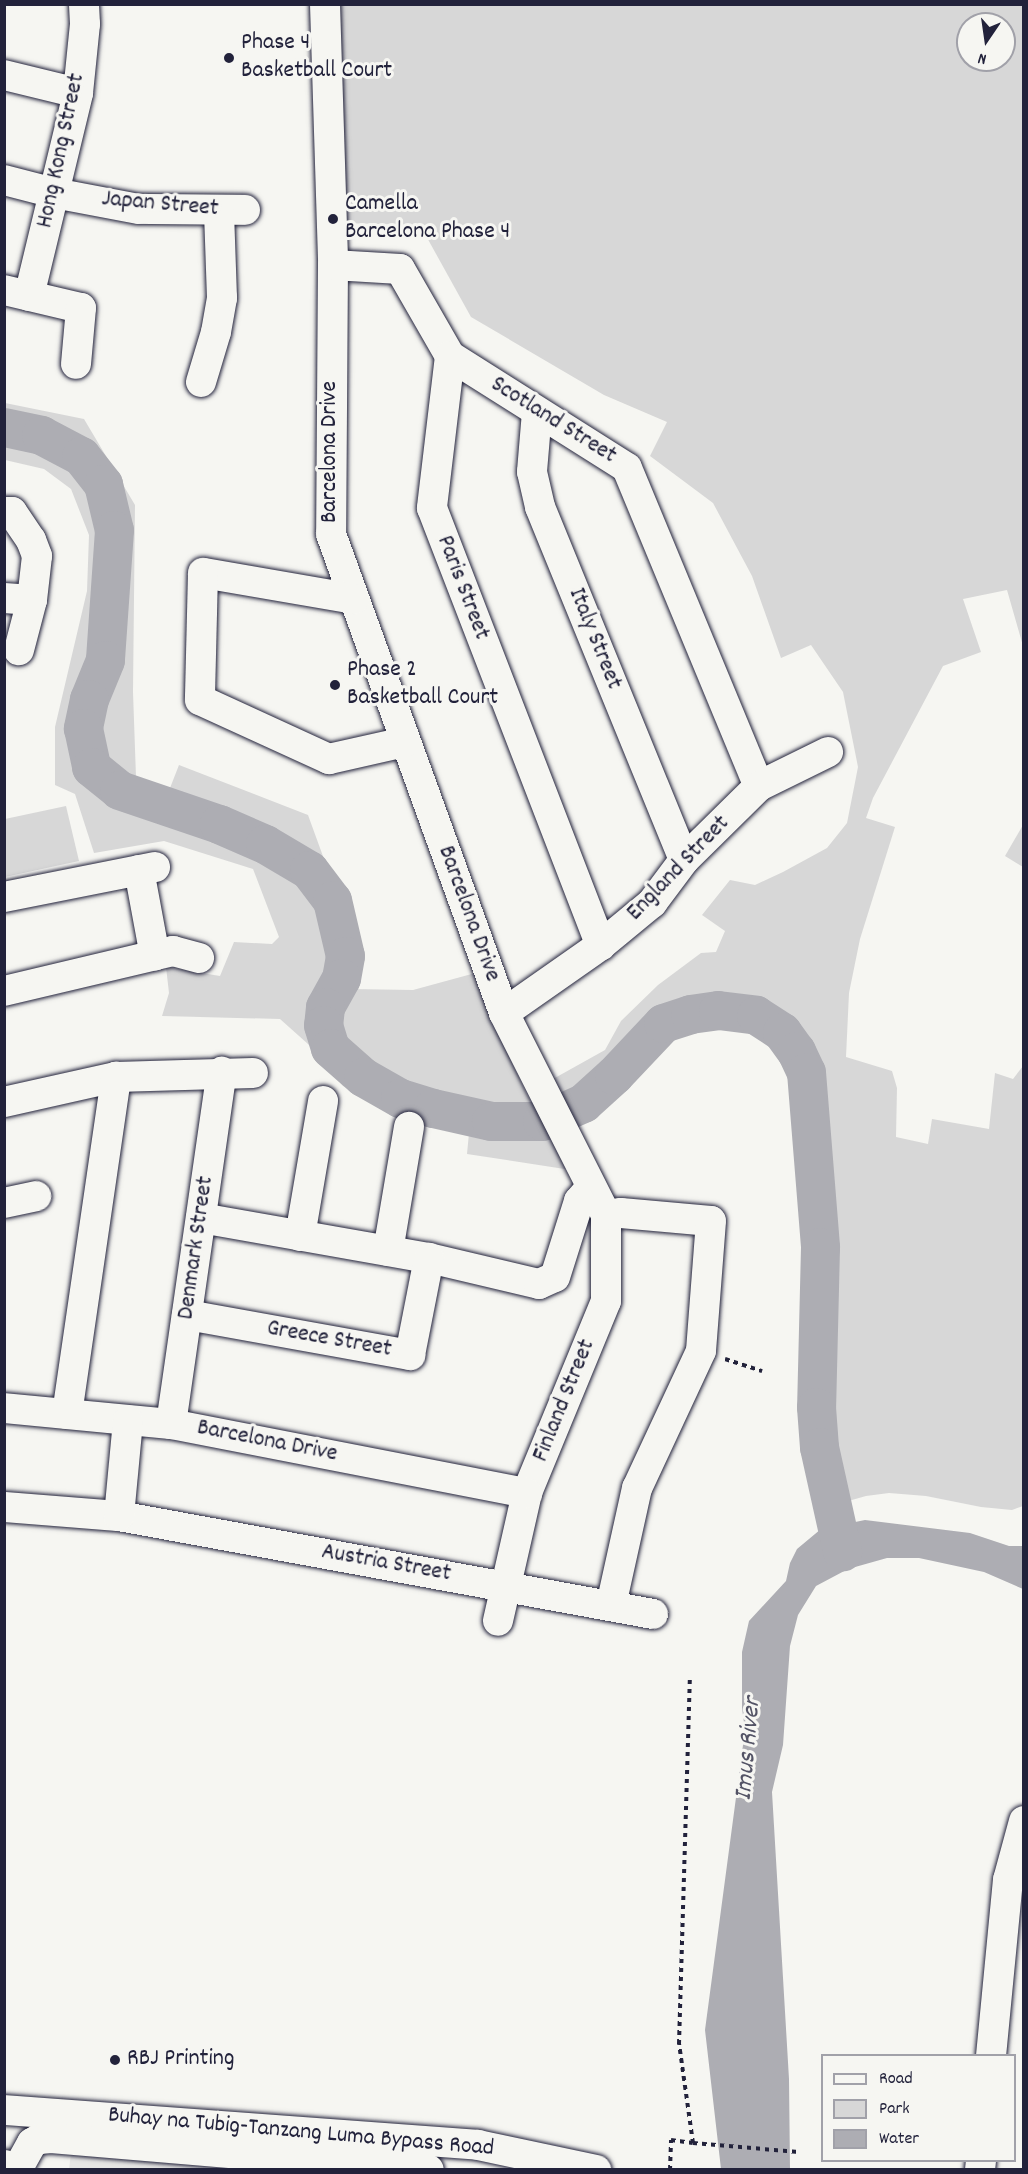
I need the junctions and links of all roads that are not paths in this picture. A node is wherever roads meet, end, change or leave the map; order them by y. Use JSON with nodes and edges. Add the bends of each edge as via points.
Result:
{"nodes":[{"id":1,"x":84,"y":4,"type":"edge"},
{"id":2,"x":325,"y":4,"type":"edge"},
{"id":3,"x":4,"y":75,"type":"edge"},
{"id":4,"x":78,"y":93,"type":"junction"},
{"id":5,"x":4,"y":180,"type":"edge"},
{"id":6,"x":54,"y":193,"type":"junction"},
{"id":7,"x":333,"y":265,"type":"junction"},
{"id":8,"x":17,"y":293,"type":"edge"},
{"id":9,"x":450,"y":356,"type":"junction"},
{"id":10,"x":76,"y":364,"type":"dead end"},
{"id":11,"x":201,"y":382,"type":"dead end"},
{"id":12,"x":537,"y":412,"type":"junction"},
{"id":13,"x":4,"y":512,"type":"edge"},
{"id":14,"x":18,"y":599,"type":"edge"},
{"id":15,"x":354,"y":599,"type":"junction"},
{"id":16,"x":19,"y":651,"type":"dead end"},
{"id":17,"x":405,"y":742,"type":"junction"},
{"id":18,"x":828,"y":752,"type":"dead end"},
{"id":19,"x":759,"y":786,"type":"junction"},
{"id":20,"x":684,"y":860,"type":"junction"},
{"id":21,"x":4,"y":897,"type":"edge"},
{"id":22,"x":601,"y":945,"type":"junction"},
{"id":23,"x":154,"y":956,"type":"junction"},
{"id":24,"x":199,"y":958,"type":"dead end"},
{"id":25,"x":4,"y":991,"type":"edge"},
{"id":26,"x":504,"y":1013,"type":"junction"},
{"id":27,"x":222,"y":1072,"type":"junction"},
{"id":28,"x":253,"y":1073,"type":"dead end"},
{"id":29,"x":116,"y":1077,"type":"junction"},
{"id":30,"x":323,"y":1101,"type":"dead end"},
{"id":31,"x":4,"y":1102,"type":"edge"},
{"id":32,"x":409,"y":1127,"type":"dead end"},
{"id":33,"x":591,"y":1187,"type":"junction"},
{"id":34,"x":36,"y":1196,"type":"dead end"},
{"id":35,"x":4,"y":1203,"type":"edge"},
{"id":36,"x":606,"y":1215,"type":"junction"},
{"id":37,"x":201,"y":1218,"type":"junction"},
{"id":38,"x":300,"y":1236,"type":"junction"},
{"id":39,"x":562,"y":1250,"type":"junction"},
{"id":40,"x":388,"y":1251,"type":"junction"},
{"id":41,"x":606,"y":1253,"type":"junction"},
{"id":42,"x":429,"y":1258,"type":"junction"},
{"id":43,"x":187,"y":1315,"type":"junction"},
{"id":44,"x":4,"y":1408,"type":"edge"},
{"id":45,"x":67,"y":1414,"type":"junction"},
{"id":46,"x":128,"y":1420,"type":"junction"},
{"id":47,"x":171,"y":1424,"type":"junction"},
{"id":48,"x":527,"y":1493,"type":"junction"},
{"id":49,"x":4,"y":1507,"type":"edge"},
{"id":50,"x":119,"y":1516,"type":"junction"},
{"id":51,"x":506,"y":1585,"type":"junction"},
{"id":52,"x":612,"y":1605,"type":"junction"},
{"id":53,"x":653,"y":1614,"type":"dead end"},
{"id":54,"x":498,"y":1621,"type":"dead end"},
{"id":55,"x":1023,"y":1821,"type":"edge"},
{"id":56,"x":991,"y":2054,"type":"edge"},
{"id":57,"x":4,"y":2110,"type":"edge"},
{"id":58,"x":17,"y":2169,"type":"edge"},
{"id":59,"x":429,"y":2169,"type":"edge"},
{"id":60,"x":596,"y":2169,"type":"edge"}],
"edges":[{"from":1,"to":4,"type":"street","name":"Hong Kong Street"},
{"from":2,"to":7,"type":"street","name":"Barcelona Drive"},
{"from":3,"to":4,"type":"street"},
{"from":4,"to":6,"type":"street","name":"Hong Kong Street"},
{"from":5,"to":6,"type":"street","name":"Japan Street"},
{"from":6,"to":8,"type":"street","name":"Hong Kong Street"},
{"from":6,"to":11,"type":"street","name":"Japan Street","via":[[139,209],[232,211],[216,333]]},
{"from":7,"to":9,"type":"street","name":"Scotland Street","via":[[400,269]]},
{"from":7,"to":15,"type":"street","name":"Barcelona Drive","via":[[331,534]]},
{"from":8,"to":10,"type":"street","via":[[81,308]]},
{"from":9,"to":12,"type":"street","name":"Scotland Street"},
{"from":9,"to":22,"type":"street","name":"Paris Street","via":[[432,508]]},
{"from":12,"to":19,"type":"street","name":"Scotland Street","via":[[627,468]]},
{"from":12,"to":20,"type":"street","name":"Italy Street","via":[[532,472],[540,507]]},
{"from":13,"to":14,"type":"street","via":[[12,512],[32,540],[37,556]]},
{"from":14,"to":16,"type":"street"},
{"from":15,"to":17,"type":"street","name":"Barcelona Drive"},
{"from":15,"to":17,"type":"street","via":[[203,573],[200,700],[329,759]]},
{"from":17,"to":26,"type":"street","name":"Barcelona Drive"},
{"from":18,"to":19,"type":"street","name":"England Street"},
{"from":19,"to":20,"type":"street","name":"England Street"},
{"from":20,"to":22,"type":"street","name":"England Street","via":[[652,903]]},
{"from":21,"to":23,"type":"street","via":[[147,868]]},
{"from":22,"to":26,"type":"street","name":"England Street"},
{"from":23,"to":24,"type":"street","via":[[173,951]]},
{"from":23,"to":25,"type":"street"},
{"from":26,"to":33,"type":"street","name":"Barcelona Drive"},
{"from":27,"to":28,"type":"street"},
{"from":27,"to":29,"type":"street"},
{"from":27,"to":37,"type":"street","name":"Denmark Street"},
{"from":29,"to":31,"type":"street"},
{"from":29,"to":45,"type":"street"},
{"from":30,"to":38,"type":"street"},
{"from":32,"to":40,"type":"street"},
{"from":33,"to":36,"type":"street","name":"Barcelona Drive"},
{"from":33,"to":39,"type":"street","via":[[579,1202]]},
{"from":34,"to":35,"type":"street"},
{"from":36,"to":41,"type":"street","name":"Finland Street"},
{"from":36,"to":52,"type":"street","via":[[711,1221],[701,1351],[637,1488]]},
{"from":37,"to":38,"type":"street"},
{"from":37,"to":43,"type":"street","name":"Denmark Street"},
{"from":38,"to":40,"type":"street"},
{"from":39,"to":41,"type":"street"},
{"from":39,"to":42,"type":"street","via":[[555,1277],[539,1284]]},
{"from":40,"to":42,"type":"street"},
{"from":41,"to":48,"type":"street","name":"Finland Street","via":[[606,1301]]},
{"from":42,"to":43,"type":"street","name":"Greece Street","via":[[410,1355]]},
{"from":43,"to":47,"type":"street","name":"Denmark Street"},
{"from":44,"to":45,"type":"street","name":"Barcelona Drive"},
{"from":45,"to":46,"type":"street","name":"Barcelona Drive"},
{"from":46,"to":47,"type":"street","name":"Barcelona Drive"},
{"from":46,"to":50,"type":"street"},
{"from":47,"to":48,"type":"street","name":"Barcelona Drive"},
{"from":48,"to":51,"type":"street","name":"Finland Street"},
{"from":49,"to":50,"type":"street","name":"Austria Street"},
{"from":50,"to":51,"type":"street","name":"Austria Street"},
{"from":51,"to":52,"type":"street","name":"Austria Street"},
{"from":51,"to":54,"type":"street","name":"Finland Street"},
{"from":52,"to":53,"type":"street","name":"Austria Street"},
{"from":55,"to":56,"type":"street","via":[[1008,1880]]},
{"from":57,"to":60,"type":"street","name":"Buhay na Tubig-Tanzang Luma Bypass Road","via":[[478,2145]]},
{"from":58,"to":59,"type":"street","via":[[32,2143],[51,2138]]}]}
